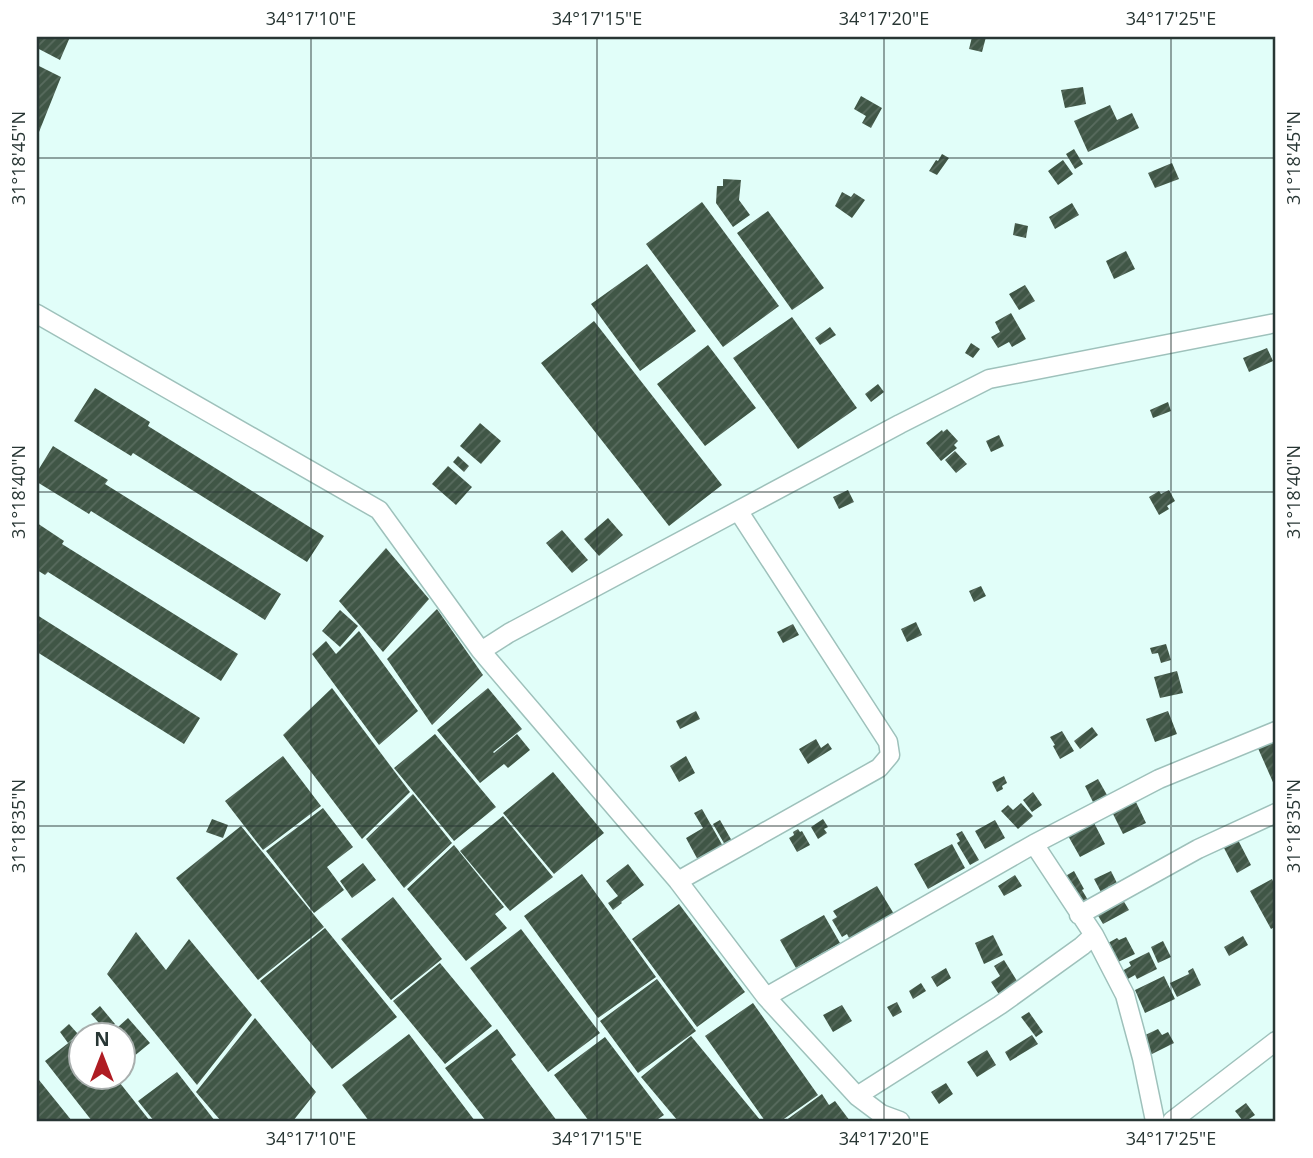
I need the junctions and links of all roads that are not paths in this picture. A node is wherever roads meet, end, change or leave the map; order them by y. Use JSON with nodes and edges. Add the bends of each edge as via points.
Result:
{"nodes":[{"id":1,"x":37,"y":314,"type":"edge"},
{"id":2,"x":1276,"y":323,"type":"edge"},
{"id":3,"x":739,"y":512,"type":"junction"},
{"id":4,"x":481,"y":651,"type":"junction"},
{"id":5,"x":1276,"y":730,"type":"edge"},
{"id":6,"x":1276,"y":813,"type":"edge"},
{"id":7,"x":1034,"y":844,"type":"junction"},
{"id":8,"x":678,"y":881,"type":"junction"},
{"id":9,"x":1079,"y":915,"type":"junction"},
{"id":10,"x":1094,"y":935,"type":"junction"},
{"id":11,"x":766,"y":997,"type":"junction"},
{"id":12,"x":1276,"y":1041,"type":"edge"},
{"id":13,"x":857,"y":1096,"type":"junction"},
{"id":14,"x":900,"y":1121,"type":"edge"},
{"id":15,"x":1155,"y":1121,"type":"edge"},
{"id":16,"x":1172,"y":1121,"type":"edge"}],
"edges":[{"from":1,"to":4,"type":"street","via":[[379,510]]},
{"from":2,"to":3,"type":"street","via":[[989,379]]},
{"from":3,"to":4,"type":"street"},
{"from":3,"to":8,"type":"street","via":[[888,742],[890,755],[879,768]]},
{"from":4,"to":8,"type":"street"},
{"from":5,"to":7,"type":"street","via":[[1159,779]]},
{"from":6,"to":9,"type":"street","via":[[1198,849]]},
{"from":7,"to":9,"type":"street"},
{"from":7,"to":11,"type":"street"},
{"from":8,"to":11,"type":"street"},
{"from":9,"to":10,"type":"street"},
{"from":10,"to":13,"type":"street","via":[[1000,1006]]},
{"from":10,"to":15,"type":"street","via":[[1125,995]]},
{"from":11,"to":13,"type":"street"},
{"from":12,"to":16,"type":"street"},
{"from":13,"to":14,"type":"street"}]}
